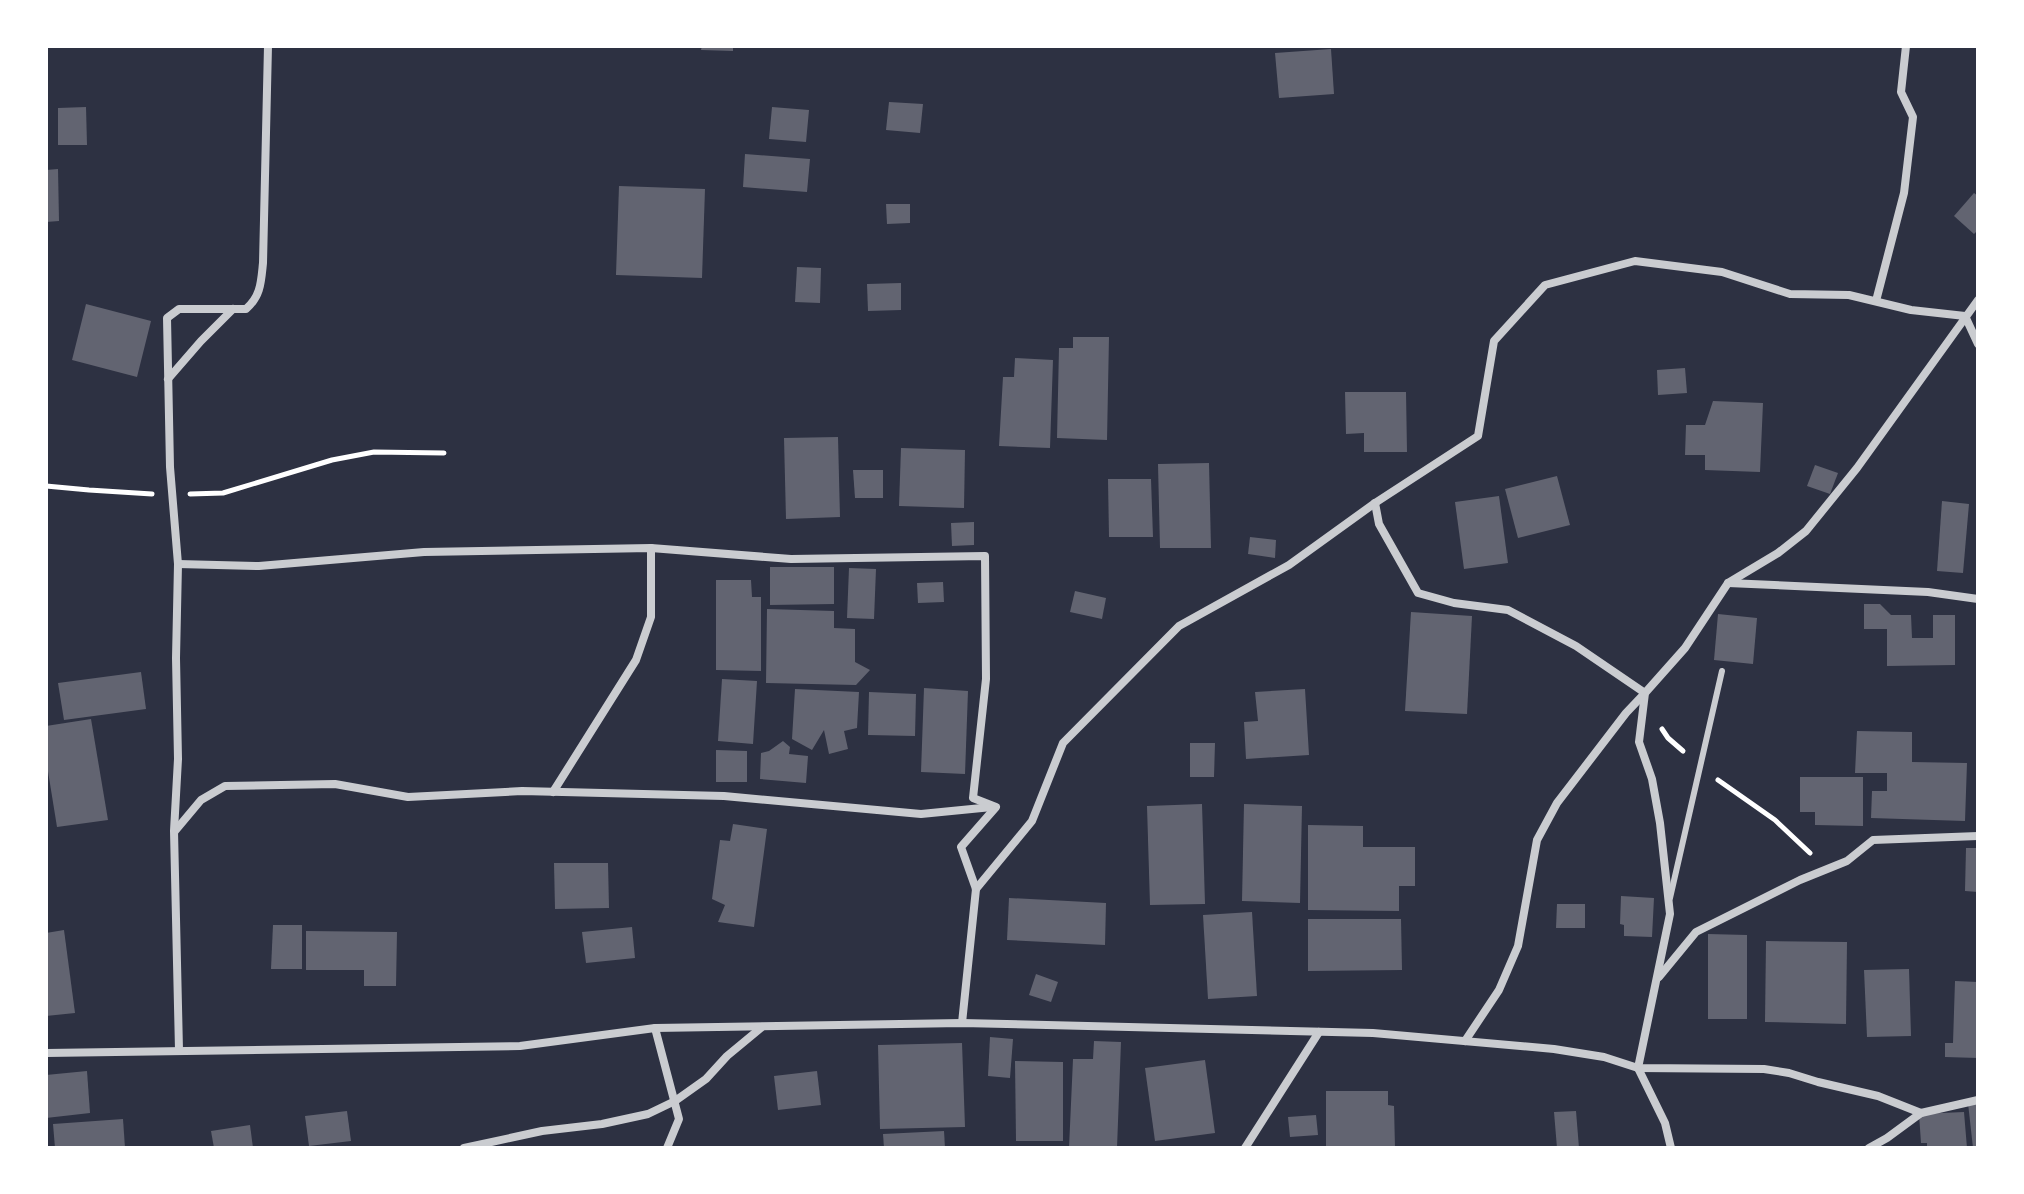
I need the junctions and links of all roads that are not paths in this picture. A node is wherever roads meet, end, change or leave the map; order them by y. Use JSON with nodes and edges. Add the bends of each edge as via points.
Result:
{"nodes":[{"id":1,"x":268,"y":46,"type":"edge"},
{"id":2,"x":1906,"y":46,"type":"edge"},
{"id":3,"x":1978,"y":300,"type":"edge"},
{"id":4,"x":1876,"y":301,"type":"junction"},
{"id":5,"x":233,"y":309,"type":"junction"},
{"id":6,"x":1965,"y":316,"type":"junction"},
{"id":7,"x":1978,"y":344,"type":"edge"},
{"id":8,"x":168,"y":380,"type":"junction"},
{"id":9,"x":1375,"y":503,"type":"junction"},
{"id":10,"x":651,"y":548,"type":"junction"},
{"id":11,"x":178,"y":564,"type":"junction"},
{"id":12,"x":1728,"y":583,"type":"junction"},
{"id":13,"x":1978,"y":599,"type":"edge"},
{"id":14,"x":1722,"y":671,"type":"dead end"},
{"id":15,"x":1644,"y":698,"type":"junction"},
{"id":16,"x":553,"y":792,"type":"junction"},
{"id":17,"x":996,"y":807,"type":"junction"},
{"id":18,"x":174,"y":831,"type":"junction"},
{"id":19,"x":1978,"y":836,"type":"edge"},
{"id":20,"x":976,"y":889,"type":"junction"},
{"id":21,"x":1669,"y":902,"type":"junction"},
{"id":22,"x":1657,"y":979,"type":"junction"},
{"id":23,"x":962,"y":1023,"type":"junction"},
{"id":24,"x":763,"y":1027,"type":"junction"},
{"id":25,"x":655,"y":1028,"type":"junction"},
{"id":26,"x":1319,"y":1032,"type":"junction"},
{"id":27,"x":1465,"y":1041,"type":"junction"},
{"id":28,"x":179,"y":1050,"type":"junction"},
{"id":29,"x":46,"y":1053,"type":"edge"},
{"id":30,"x":1638,"y":1068,"type":"junction"},
{"id":31,"x":1978,"y":1100,"type":"edge"},
{"id":32,"x":675,"y":1101,"type":"junction"},
{"id":33,"x":1921,"y":1113,"type":"junction"},
{"id":34,"x":464,"y":1148,"type":"edge"},
{"id":35,"x":667,"y":1148,"type":"edge"},
{"id":36,"x":1245,"y":1148,"type":"edge"},
{"id":37,"x":1671,"y":1148,"type":"edge"},
{"id":38,"x":1869,"y":1148,"type":"edge"}],
"edges":[{"from":1,"to":5,"type":"street","via":[[261,286],[246,309]]},
{"from":2,"to":4,"type":"street","via":[[1901,92],[1913,117],[1904,193]]},
{"from":3,"to":6,"type":"street"},
{"from":4,"to":6,"type":"street"},
{"from":4,"to":9,"type":"street","via":[[1790,294],[1722,272],[1635,261],[1545,285],[1494,341],[1478,436]]},
{"from":5,"to":8,"type":"street"},
{"from":5,"to":8,"type":"street","via":[[179,309],[167,318]]},
{"from":6,"to":7,"type":"street"},
{"from":6,"to":12,"type":"street","via":[[1806,531]]},
{"from":8,"to":11,"type":"street"},
{"from":9,"to":15,"type":"street","via":[[1379,524],[1418,593],[1508,610],[1576,646]]},
{"from":9,"to":20,"type":"street","via":[[1289,565],[1179,626],[1063,743],[1032,821]]},
{"from":10,"to":11,"type":"street","via":[[424,552],[259,566]]},
{"from":10,"to":16,"type":"street","via":[[651,617],[636,660]]},
{"from":10,"to":17,"type":"street","via":[[791,559],[985,556],[986,679],[973,798]]},
{"from":11,"to":18,"type":"street"},
{"from":12,"to":13,"type":"street"},
{"from":12,"to":15,"type":"street"},
{"from":14,"to":21,"type":"lane"},
{"from":15,"to":21,"type":"street","via":[[1639,742],[1652,779]]},
{"from":15,"to":27,"type":"street","via":[[1581,770],[1537,840],[1518,946],[1499,990]]},
{"from":16,"to":17,"type":"street","via":[[724,796],[921,814]]},
{"from":16,"to":18,"type":"street","via":[[408,797],[335,784],[225,786],[201,800]]},
{"from":17,"to":20,"type":"street","via":[[961,847]]},
{"from":18,"to":28,"type":"street"},
{"from":19,"to":22,"type":"street","via":[[1873,840],[1847,861],[1696,932]]},
{"from":20,"to":23,"type":"street"},
{"from":21,"to":22,"type":"street"},
{"from":22,"to":30,"type":"street"},
{"from":23,"to":24,"type":"street"},
{"from":23,"to":26,"type":"street"},
{"from":24,"to":25,"type":"street"},
{"from":24,"to":32,"type":"street"},
{"from":25,"to":28,"type":"street","via":[[520,1046]]},
{"from":25,"to":32,"type":"street"},
{"from":26,"to":27,"type":"street"},
{"from":26,"to":36,"type":"street"},
{"from":27,"to":30,"type":"street","via":[[1554,1049]]},
{"from":28,"to":29,"type":"street"},
{"from":30,"to":33,"type":"street","via":[[1777,1071],[1878,1096]]},
{"from":30,"to":37,"type":"street"},
{"from":31,"to":33,"type":"street"},
{"from":32,"to":34,"type":"street","via":[[632,1118]]},
{"from":32,"to":35,"type":"street","via":[[679,1119]]},
{"from":33,"to":38,"type":"street"}]}
